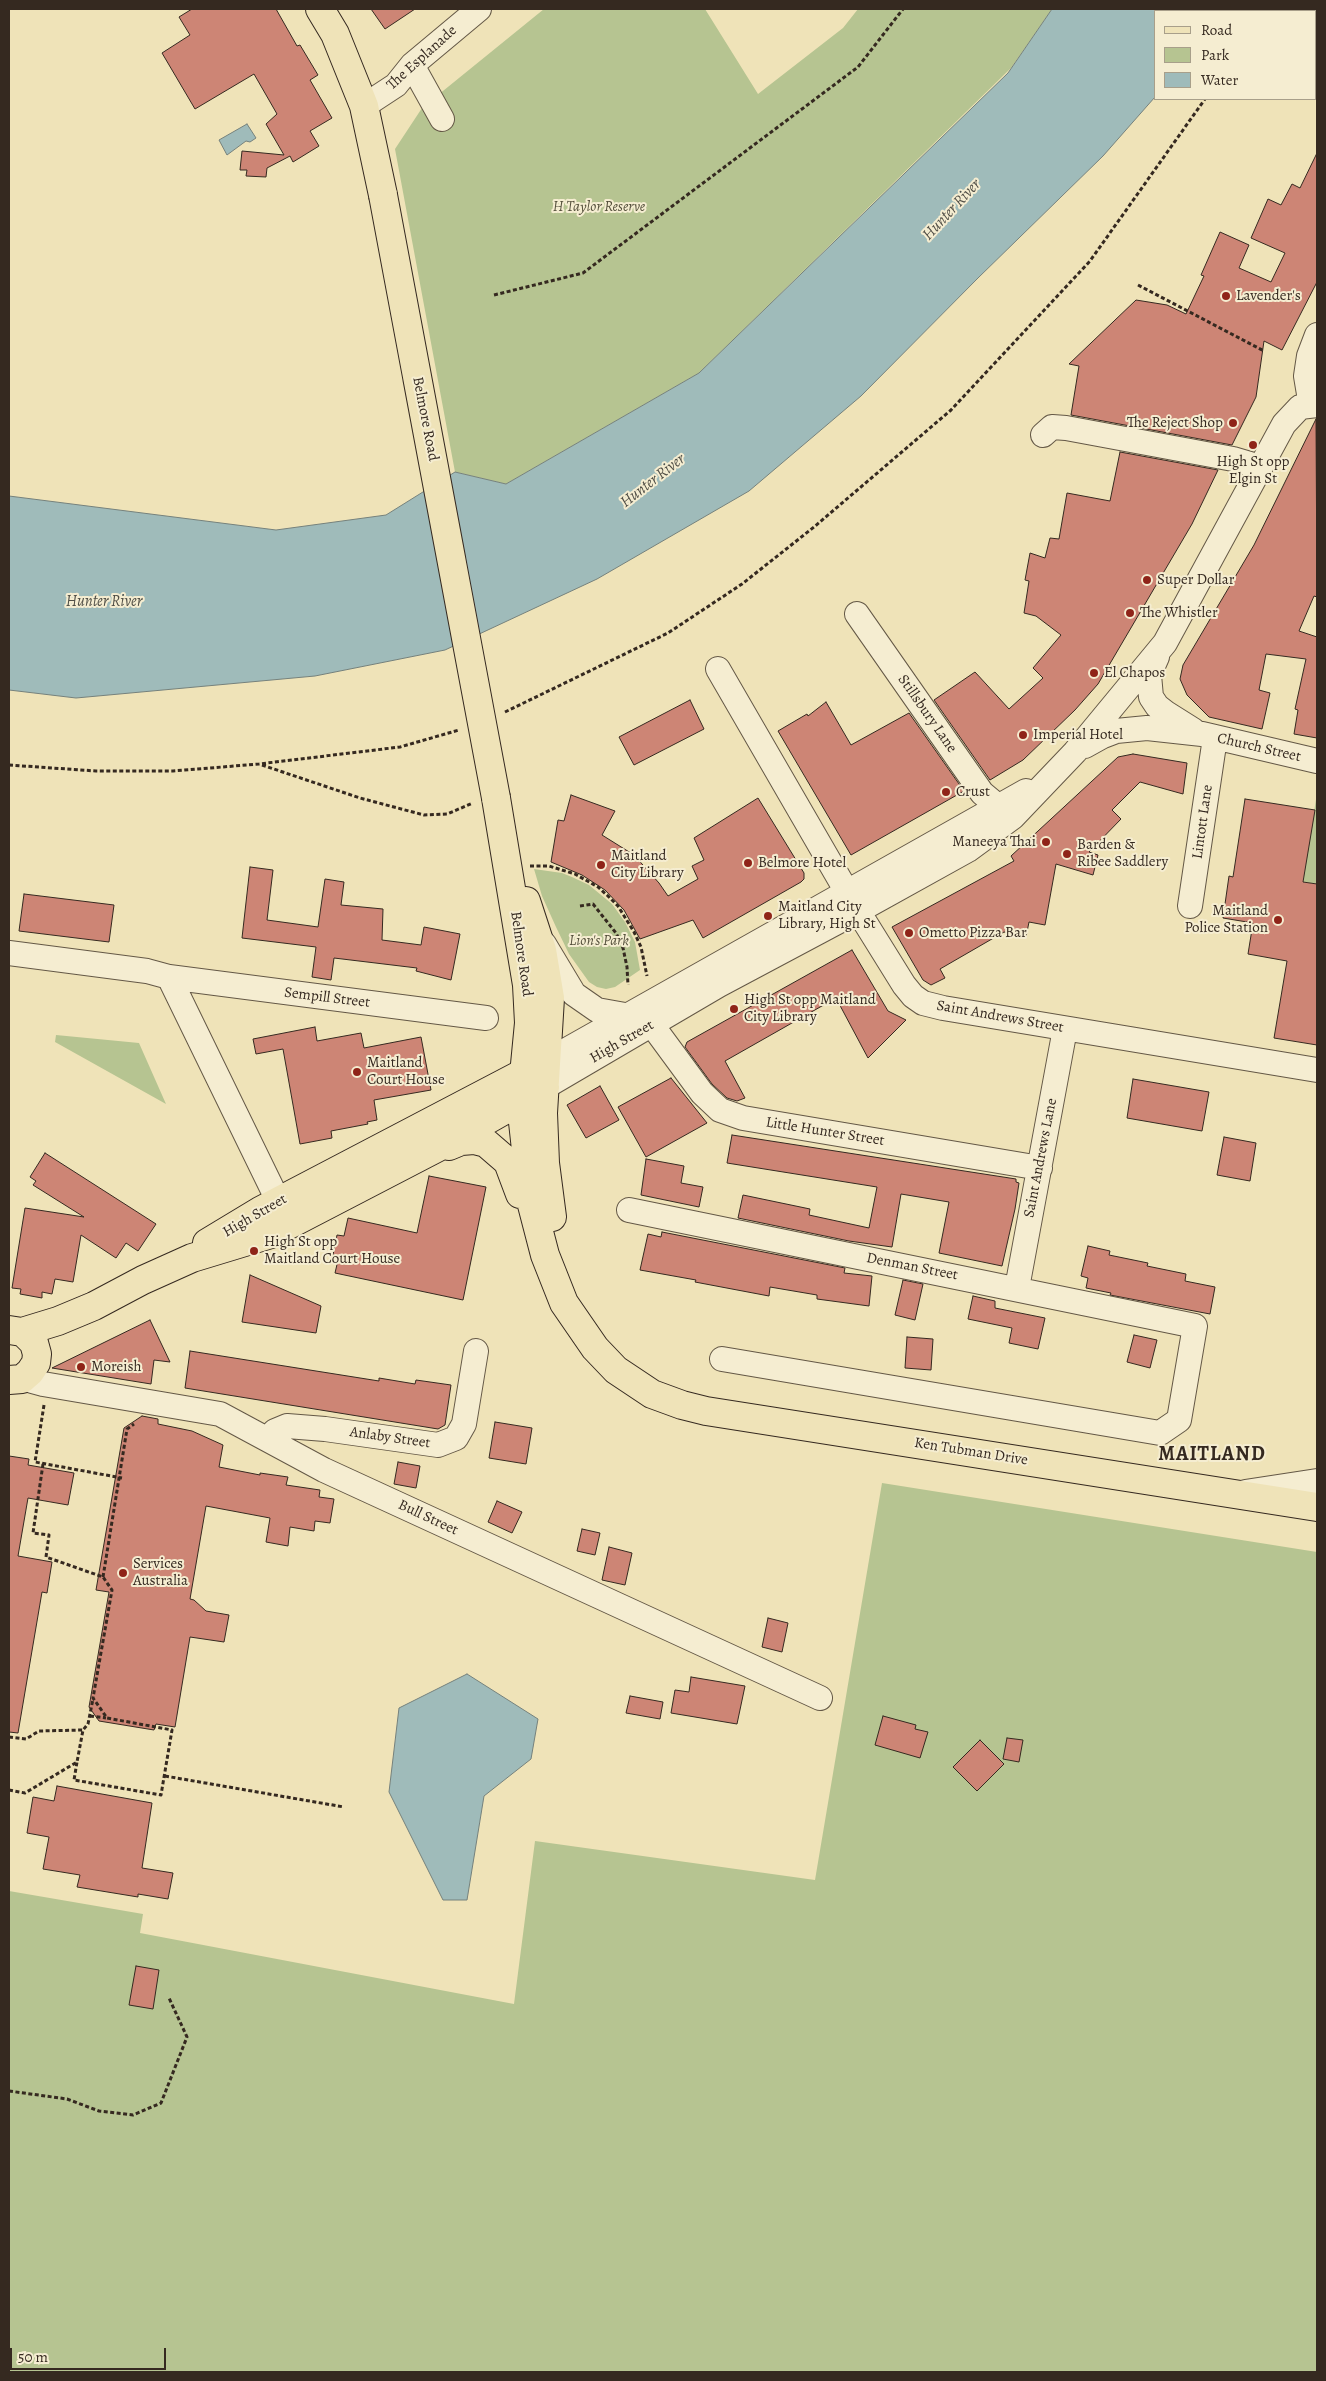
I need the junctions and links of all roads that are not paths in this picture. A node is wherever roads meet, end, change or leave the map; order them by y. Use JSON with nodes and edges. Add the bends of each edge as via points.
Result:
{"nodes":[{"id":1,"x":320,"y":9,"type":"edge"},
{"id":2,"x":479,"y":9,"type":"edge"},
{"id":3,"x":412,"y":64,"type":"junction"},
{"id":4,"x":364,"y":106,"type":"junction"},
{"id":5,"x":442,"y":119,"type":"dead end"},
{"id":6,"x":1317,"y":336,"type":"edge"},
{"id":7,"x":1317,"y":404,"type":"edge"},
{"id":8,"x":1043,"y":436,"type":"dead end"},
{"id":9,"x":1260,"y":467,"type":"junction"},
{"id":10,"x":857,"y":614,"type":"dead end"},
{"id":11,"x":1164,"y":643,"type":"junction"},
{"id":12,"x":718,"y":669,"type":"dead end"},
{"id":13,"x":1208,"y":736,"type":"junction"},
{"id":14,"x":1075,"y":752,"type":"junction"},
{"id":15,"x":1317,"y":761,"type":"edge"},
{"id":16,"x":1053,"y":773,"type":"junction"},
{"id":17,"x":1004,"y":805,"type":"junction"},
{"id":18,"x":502,"y":837,"type":"junction"},
{"id":19,"x":852,"y":902,"type":"junction"},
{"id":20,"x":1190,"y":906,"type":"dead end"},
{"id":21,"x":535,"y":926,"type":"junction"},
{"id":22,"x":9,"y":953,"type":"edge"},
{"id":23,"x":714,"y":977,"type":"junction"},
{"id":24,"x":169,"y":978,"type":"junction"},
{"id":25,"x":625,"y":1015,"type":"junction"},
{"id":26,"x":486,"y":1018,"type":"dead end"},
{"id":27,"x":652,"y":1025,"type":"junction"},
{"id":28,"x":1065,"y":1028,"type":"junction"},
{"id":29,"x":1317,"y":1070,"type":"edge"},
{"id":30,"x":535,"y":1079,"type":"junction"},
{"id":31,"x":420,"y":1156,"type":"junction"},
{"id":32,"x":1040,"y":1168,"type":"junction"},
{"id":33,"x":630,"y":1210,"type":"dead end"},
{"id":34,"x":284,"y":1212,"type":"junction"},
{"id":35,"x":556,"y":1286,"type":"junction"},
{"id":36,"x":1017,"y":1288,"type":"junction"},
{"id":37,"x":94,"y":1306,"type":"junction"},
{"id":38,"x":15,"y":1331,"type":"edge"},
{"id":39,"x":476,"y":1351,"type":"dead end"},
{"id":40,"x":722,"y":1359,"type":"dead end"},
{"id":41,"x":18,"y":1375,"type":"edge"},
{"id":42,"x":631,"y":1381,"type":"junction"},
{"id":43,"x":267,"y":1439,"type":"junction"},
{"id":44,"x":1317,"y":1481,"type":"edge"},
{"id":45,"x":1236,"y":1494,"type":"junction"},
{"id":46,"x":1317,"y":1507,"type":"edge"},
{"id":47,"x":820,"y":1698,"type":"dead end"}],
"edges":[{"from":1,"to":4,"type":"main road","name":"Belmore Road","via":[[335,34]]},
{"from":2,"to":3,"type":"street","name":"The Esplanade"},
{"from":3,"to":4,"type":"street","name":"The Esplanade","via":[[396,85]]},
{"from":3,"to":5,"type":"street"},
{"from":4,"to":18,"type":"main road","name":"Belmore Road","bridge":true,"via":[[383,194],[486,800]]},
{"from":6,"to":7,"type":"street","name":"High Street","via":[[1306,376],[1309,394]]},
{"from":7,"to":9,"type":"street","name":"High Street","via":[[1300,407],[1290,415]]},
{"from":8,"to":9,"type":"street","via":[[1052,427],[1066,428],[1233,459]]},
{"from":9,"to":11,"type":"street","name":"High Street"},
{"from":10,"to":17,"type":"street","name":"Stillsbury Lane","via":[[982,793],[994,803]]},
{"from":11,"to":13,"type":"street","name":"Church Street","via":[[1149,676],[1151,697],[1166,713]]},
{"from":11,"to":14,"type":"street","name":"High Street"},
{"from":12,"to":19,"type":"street","name":"Saint Andrews Street"},
{"from":13,"to":14,"type":"street","name":"Church Street","via":[[1132,728],[1103,736]]},
{"from":13,"to":15,"type":"street","name":"Church Street"},
{"from":13,"to":20,"type":"street","name":"Lintott Lane"},
{"from":14,"to":16,"type":"street","name":"High Street"},
{"from":16,"to":17,"type":"street","name":"High Street"},
{"from":16,"to":19,"type":"street","name":"High Street","via":[[1013,817],[968,850]]},
{"from":17,"to":19,"type":"street","name":"High Street"},
{"from":18,"to":21,"type":"main road","name":"Belmore Road"},
{"from":18,"to":30,"type":"main road","name":"Belmore Road","via":[[527,984]]},
{"from":19,"to":23,"type":"street","name":"High Street"},
{"from":19,"to":28,"type":"street","name":"Saint Andrews Street","via":[[904,984],[923,1003]]},
{"from":21,"to":25,"type":"street","via":[[574,994],[597,1010]]},
{"from":21,"to":30,"type":"main road","name":"Belmore Road","via":[[547,972],[550,1022]]},
{"from":22,"to":24,"type":"street","name":"Sempill Street","via":[[147,971]]},
{"from":23,"to":25,"type":"street","name":"High Street"},
{"from":23,"to":27,"type":"street","name":"High Street"},
{"from":24,"to":26,"type":"street","name":"Sempill Street"},
{"from":24,"to":34,"type":"street"},
{"from":25,"to":30,"type":"street","name":"High Street"},
{"from":27,"to":30,"type":"street","name":"High Street"},
{"from":27,"to":32,"type":"street","name":"Little Hunter Street","via":[[702,1093],[720,1110],[743,1118]]},
{"from":28,"to":29,"type":"street","name":"Saint Andrews Street"},
{"from":28,"to":32,"type":"street","name":"Saint Andrews Lane"},
{"from":30,"to":31,"type":"main road","name":"High Street"},
{"from":30,"to":34,"type":"main road","name":"High Street"},
{"from":30,"to":35,"type":"main road","name":"Ken Tubman Drive","via":[[525,1156],[532,1205]]},
{"from":30,"to":42,"type":"main road","name":"Ken Tubman Drive","via":[[543,1113],[550,1206],[560,1257],[582,1314]]},
{"from":31,"to":34,"type":"main road","name":"High Street"},
{"from":31,"to":35,"type":"main road","via":[[461,1141],[474,1140],[486,1143],[508,1162],[534,1243]]},
{"from":32,"to":36,"type":"street","name":"Saint Andrews Lane"},
{"from":33,"to":36,"type":"street","name":"Denman Street"},
{"from":34,"to":37,"type":"main road","name":"High Street"},
{"from":35,"to":42,"type":"main road","name":"Ken Tubman Drive","via":[[576,1324],[616,1370]]},
{"from":36,"to":40,"type":"street","name":"Denman Street","via":[[1195,1326],[1180,1420],[1160,1433]]},
{"from":37,"to":38,"type":"main road","name":"High Street","via":[[58,1321]]},
{"from":37,"to":41,"type":"main road","name":"High Street"},
{"from":38,"to":41,"type":"main road","via":[[34,1343]]},
{"from":39,"to":43,"type":"street","name":"Anlaby Street","via":[[464,1424],[456,1438],[438,1445],[325,1428],[287,1426]]},
{"from":41,"to":43,"type":"street","name":"Bull Street","via":[[43,1384],[220,1414]]},
{"from":42,"to":45,"type":"main road","name":"Ken Tubman Drive","via":[[652,1394],[706,1411]]},
{"from":43,"to":47,"type":"street","name":"Bull Street","via":[[324,1470]]},
{"from":44,"to":45,"type":"street"},
{"from":45,"to":46,"type":"main road","name":"Ken Tubman Drive"}]}
